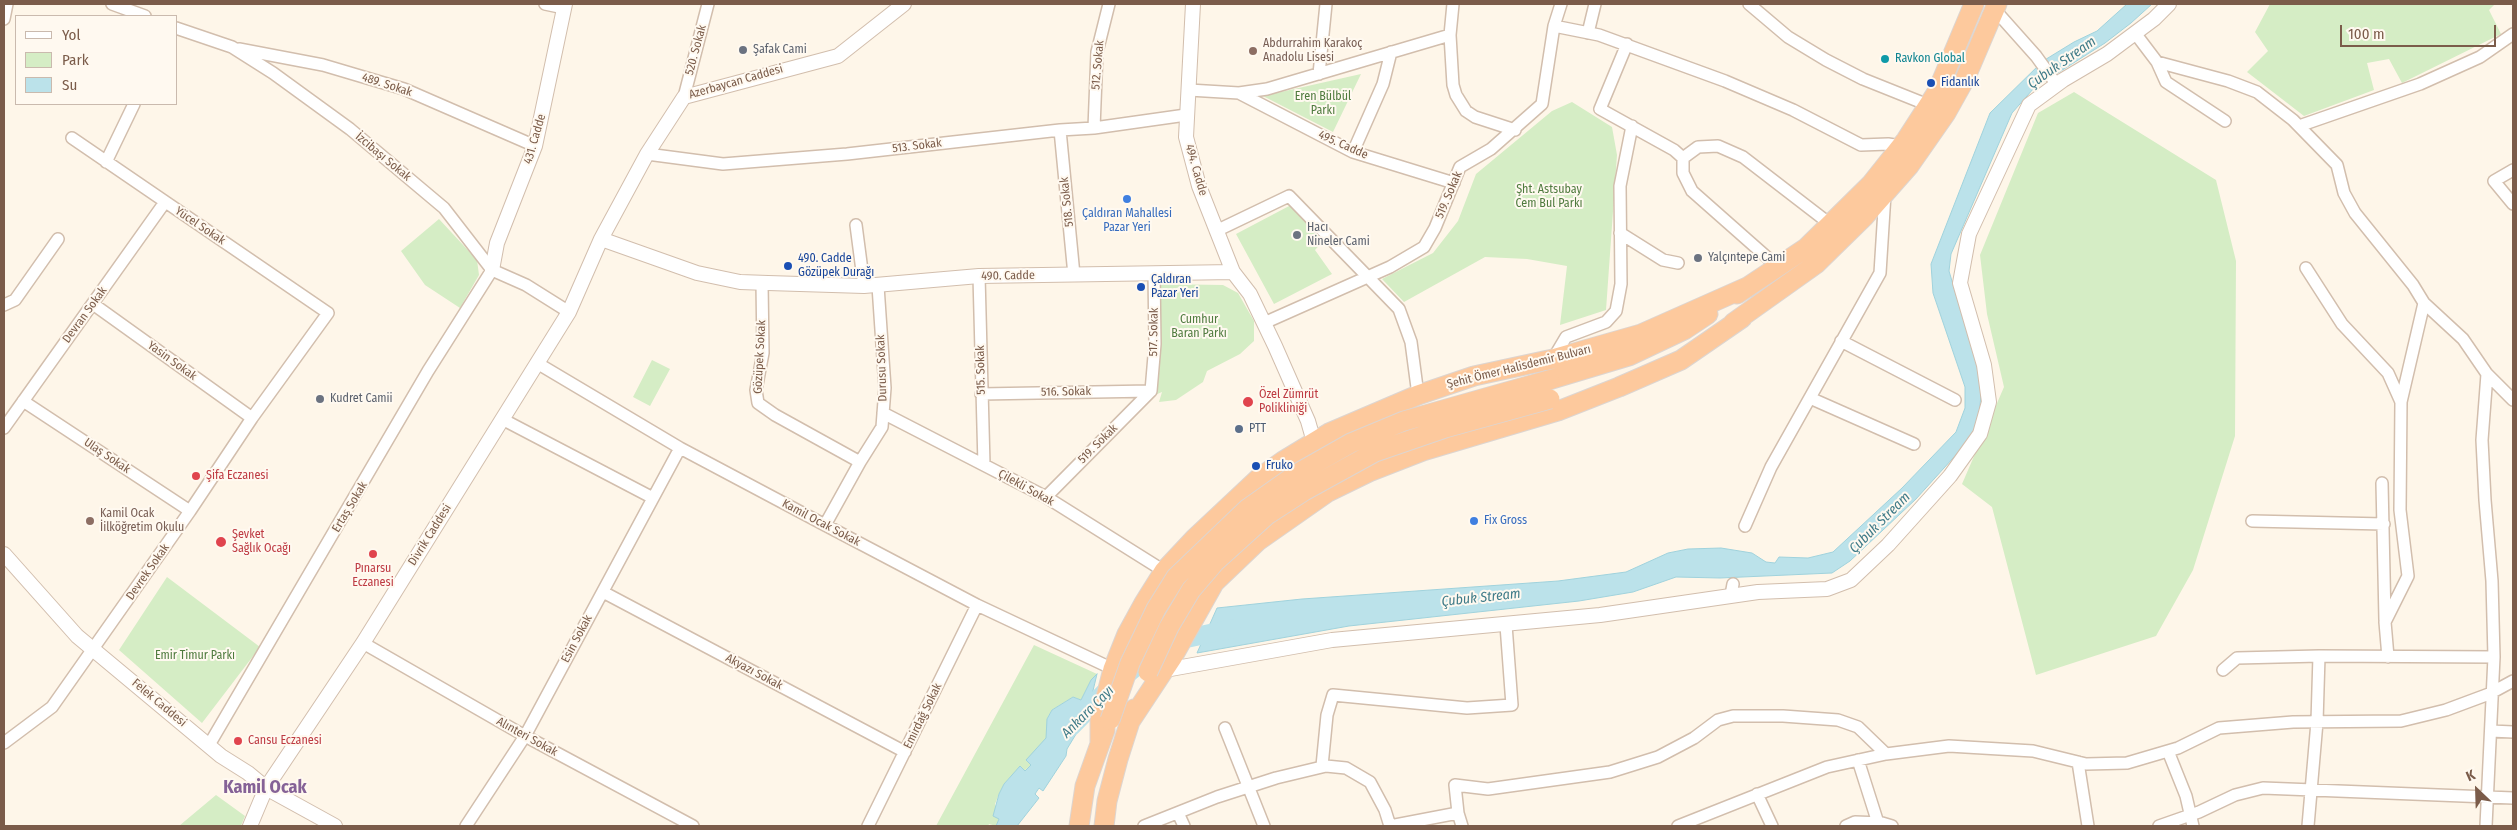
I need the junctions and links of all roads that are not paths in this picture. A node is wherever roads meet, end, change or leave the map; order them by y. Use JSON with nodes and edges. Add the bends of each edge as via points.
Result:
{"nodes":[{"id":1,"x":7,"y":4,"type":"edge"},
{"id":2,"x":112,"y":4,"type":"edge"},
{"id":3,"x":545,"y":4,"type":"edge"},
{"id":4,"x":708,"y":4,"type":"edge"},
{"id":5,"x":904,"y":4,"type":"edge"},
{"id":6,"x":1109,"y":4,"type":"edge"},
{"id":7,"x":1193,"y":4,"type":"edge"},
{"id":8,"x":1326,"y":4,"type":"edge"},
{"id":9,"x":1453,"y":4,"type":"edge"},
{"id":10,"x":1561,"y":4,"type":"edge"},
{"id":11,"x":1595,"y":4,"type":"edge"},
{"id":12,"x":1749,"y":4,"type":"edge"},
{"id":13,"x":1974,"y":4,"type":"edge"},
{"id":14,"x":2169,"y":4,"type":"edge"},
{"id":15,"x":564,"y":6,"type":"edge"},
{"id":16,"x":1996,"y":7,"type":"edge"},
{"id":17,"x":142,"y":15,"type":"edge"},
{"id":18,"x":4,"y":18,"type":"edge"},
{"id":19,"x":1554,"y":26,"type":"junction"},
{"id":20,"x":178,"y":29,"type":"edge"},
{"id":21,"x":1588,"y":33,"type":"junction"},
{"id":22,"x":2135,"y":33,"type":"junction"},
{"id":23,"x":2513,"y":34,"type":"edge"},
{"id":24,"x":1450,"y":35,"type":"junction"},
{"id":25,"x":1627,"y":44,"type":"junction"},
{"id":26,"x":232,"y":48,"type":"junction"},
{"id":27,"x":1391,"y":52,"type":"junction"},
{"id":28,"x":2157,"y":62,"type":"junction"},
{"id":29,"x":1319,"y":74,"type":"junction"},
{"id":30,"x":2054,"y":80,"type":"junction"},
{"id":31,"x":1189,"y":90,"type":"junction"},
{"id":32,"x":1239,"y":93,"type":"junction"},
{"id":33,"x":684,"y":97,"type":"junction"},
{"id":34,"x":134,"y":105,"type":"edge"},
{"id":35,"x":1928,"y":105,"type":"junction"},
{"id":36,"x":1186,"y":115,"type":"junction"},
{"id":37,"x":2225,"y":120,"type":"dead end"},
{"id":38,"x":1632,"y":126,"type":"junction"},
{"id":39,"x":2299,"y":126,"type":"junction"},
{"id":40,"x":1094,"y":128,"type":"junction"},
{"id":41,"x":1060,"y":130,"type":"junction"},
{"id":42,"x":1515,"y":130,"type":"junction"},
{"id":43,"x":72,"y":138,"type":"dead end"},
{"id":44,"x":535,"y":146,"type":"junction"},
{"id":45,"x":1901,"y":146,"type":"junction"},
{"id":46,"x":1353,"y":152,"type":"junction"},
{"id":47,"x":647,"y":154,"type":"junction"},
{"id":48,"x":1683,"y":158,"type":"junction"},
{"id":49,"x":106,"y":162,"type":"junction"},
{"id":50,"x":2513,"y":170,"type":"edge"},
{"id":51,"x":1454,"y":183,"type":"junction"},
{"id":52,"x":1885,"y":194,"type":"junction"},
{"id":53,"x":166,"y":202,"type":"junction"},
{"id":54,"x":2513,"y":204,"type":"edge"},
{"id":55,"x":856,"y":224,"type":"dead end"},
{"id":56,"x":1830,"y":224,"type":"junction"},
{"id":57,"x":1216,"y":232,"type":"junction"},
{"id":58,"x":1620,"y":234,"type":"junction"},
{"id":59,"x":58,"y":239,"type":"dead end"},
{"id":60,"x":601,"y":239,"type":"junction"},
{"id":61,"x":1678,"y":263,"type":"dead end"},
{"id":62,"x":1778,"y":267,"type":"junction"},
{"id":63,"x":2306,"y":268,"type":"dead end"},
{"id":64,"x":492,"y":270,"type":"junction"},
{"id":65,"x":1233,"y":272,"type":"junction"},
{"id":66,"x":1154,"y":273,"type":"junction"},
{"id":67,"x":1074,"y":275,"type":"junction"},
{"id":68,"x":979,"y":276,"type":"junction"},
{"id":69,"x":1368,"y":277,"type":"junction"},
{"id":70,"x":762,"y":283,"type":"junction"},
{"id":71,"x":864,"y":286,"type":"junction"},
{"id":72,"x":878,"y":286,"type":"junction"},
{"id":73,"x":1748,"y":287,"type":"junction"},
{"id":74,"x":2424,"y":303,"type":"junction"},
{"id":75,"x":93,"y":304,"type":"junction"},
{"id":76,"x":4,"y":305,"type":"edge"},
{"id":77,"x":568,"y":312,"type":"junction"},
{"id":78,"x":328,"y":313,"type":"joint"},
{"id":79,"x":1742,"y":318,"type":"junction"},
{"id":80,"x":1264,"y":323,"type":"junction"},
{"id":81,"x":1841,"y":341,"type":"junction"},
{"id":82,"x":1553,"y":359,"type":"junction"},
{"id":83,"x":536,"y":363,"type":"junction"},
{"id":84,"x":2487,"y":374,"type":"junction"},
{"id":85,"x":1151,"y":391,"type":"junction"},
{"id":86,"x":981,"y":394,"type":"junction"},
{"id":87,"x":1418,"y":395,"type":"junction"},
{"id":88,"x":1810,"y":398,"type":"junction"},
{"id":89,"x":1955,"y":400,"type":"dead end"},
{"id":90,"x":2513,"y":400,"type":"edge"},
{"id":91,"x":23,"y":401,"type":"junction"},
{"id":92,"x":2401,"y":402,"type":"junction"},
{"id":93,"x":1375,"y":412,"type":"junction"},
{"id":94,"x":883,"y":413,"type":"junction"},
{"id":95,"x":252,"y":418,"type":"junction"},
{"id":96,"x":502,"y":419,"type":"junction"},
{"id":97,"x":4,"y":428,"type":"edge"},
{"id":98,"x":1314,"y":442,"type":"junction"},
{"id":99,"x":1914,"y":444,"type":"dead end"},
{"id":100,"x":680,"y":448,"type":"junction"},
{"id":101,"x":1395,"y":461,"type":"junction"},
{"id":102,"x":860,"y":462,"type":"junction"},
{"id":103,"x":984,"y":465,"type":"junction"},
{"id":104,"x":1271,"y":469,"type":"junction"},
{"id":105,"x":2382,"y":483,"type":"dead end"},
{"id":106,"x":1340,"y":485,"type":"junction"},
{"id":107,"x":1046,"y":497,"type":"junction"},
{"id":108,"x":653,"y":498,"type":"junction"},
{"id":109,"x":190,"y":511,"type":"junction"},
{"id":110,"x":1297,"y":513,"type":"junction"},
{"id":111,"x":2252,"y":522,"type":"dead end"},
{"id":112,"x":2384,"y":524,"type":"junction"},
{"id":113,"x":826,"y":525,"type":"junction"},
{"id":114,"x":1745,"y":526,"type":"dead end"},
{"id":115,"x":4,"y":554,"type":"edge"},
{"id":116,"x":1164,"y":571,"type":"junction"},
{"id":117,"x":602,"y":592,"type":"junction"},
{"id":118,"x":977,"y":605,"type":"junction"},
{"id":119,"x":2385,"y":622,"type":"junction"},
{"id":120,"x":1506,"y":625,"type":"junction"},
{"id":121,"x":363,"y":643,"type":"junction"},
{"id":122,"x":93,"y":650,"type":"junction"},
{"id":123,"x":2319,"y":656,"type":"junction"},
{"id":124,"x":2388,"y":657,"type":"junction"},
{"id":125,"x":2494,"y":657,"type":"junction"},
{"id":126,"x":1162,"y":667,"type":"junction"},
{"id":127,"x":2223,"y":670,"type":"dead end"},
{"id":128,"x":1113,"y":672,"type":"junction"},
{"id":129,"x":2513,"y":681,"type":"edge"},
{"id":130,"x":2494,"y":692,"type":"junction"},
{"id":131,"x":1105,"y":720,"type":"junction"},
{"id":132,"x":2317,"y":722,"type":"junction"},
{"id":133,"x":1225,"y":728,"type":"dead end"},
{"id":134,"x":2491,"y":731,"type":"junction"},
{"id":135,"x":2513,"y":732,"type":"edge"},
{"id":136,"x":525,"y":736,"type":"junction"},
{"id":137,"x":4,"y":743,"type":"edge"},
{"id":138,"x":209,"y":746,"type":"junction"},
{"id":139,"x":2168,"y":751,"type":"junction"},
{"id":140,"x":905,"y":752,"type":"junction"},
{"id":141,"x":1886,"y":754,"type":"junction"},
{"id":142,"x":1858,"y":760,"type":"junction"},
{"id":143,"x":2078,"y":762,"type":"junction"},
{"id":144,"x":1322,"y":766,"type":"junction"},
{"id":145,"x":1249,"y":787,"type":"junction"},
{"id":146,"x":266,"y":788,"type":"junction"},
{"id":147,"x":2311,"y":791,"type":"junction"},
{"id":148,"x":1757,"y":794,"type":"junction"},
{"id":149,"x":2487,"y":798,"type":"junction"},
{"id":150,"x":2513,"y":798,"type":"edge"},
{"id":151,"x":1178,"y":813,"type":"junction"},
{"id":152,"x":1458,"y":813,"type":"junction"},
{"id":153,"x":2191,"y":821,"type":"edge"},
{"id":154,"x":1878,"y":823,"type":"junction"},
{"id":155,"x":250,"y":826,"type":"edge"},
{"id":156,"x":335,"y":826,"type":"edge"},
{"id":157,"x":466,"y":826,"type":"edge"},
{"id":158,"x":693,"y":826,"type":"edge"},
{"id":159,"x":868,"y":826,"type":"edge"},
{"id":160,"x":1079,"y":826,"type":"edge"},
{"id":161,"x":1104,"y":826,"type":"edge"},
{"id":162,"x":1144,"y":826,"type":"edge"},
{"id":163,"x":1184,"y":826,"type":"edge"},
{"id":164,"x":1264,"y":826,"type":"edge"},
{"id":165,"x":1390,"y":826,"type":"edge"},
{"id":166,"x":1462,"y":826,"type":"edge"},
{"id":167,"x":1678,"y":826,"type":"edge"},
{"id":168,"x":1772,"y":826,"type":"edge"},
{"id":169,"x":1846,"y":826,"type":"edge"},
{"id":170,"x":1892,"y":826,"type":"edge"},
{"id":171,"x":2088,"y":826,"type":"edge"},
{"id":172,"x":2159,"y":826,"type":"edge"},
{"id":173,"x":2308,"y":826,"type":"edge"},
{"id":174,"x":2486,"y":826,"type":"edge"}],
"edges":[{"from":1,"to":18,"type":"street"},
{"from":2,"to":17,"type":"street"},
{"from":3,"to":15,"type":"street"},
{"from":4,"to":33,"type":"street","name":"520. Sokak"},
{"from":5,"to":33,"type":"street","name":"Azerbaycan Caddesi","via":[[838,56]]},
{"from":6,"to":40,"type":"street","name":"512. Sokak","via":[[1097,52]]},
{"from":7,"to":31,"type":"street","name":"494. Cadde"},
{"from":8,"to":29,"type":"street"},
{"from":9,"to":24,"type":"street"},
{"from":10,"to":19,"type":"street","name":"519. Sokak"},
{"from":11,"to":21,"type":"street"},
{"from":12,"to":35,"type":"street","via":[[1788,37],[1826,60]]},
{"from":13,"to":35,"type":"highway","name":"Şehit Ömer Halisdemir Bulvarı","via":[[1937,92]]},
{"from":14,"to":22,"type":"street"},
{"from":15,"to":44,"type":"street","name":"431. Cadde"},
{"from":16,"to":30,"type":"street"},
{"from":16,"to":52,"type":"highway","via":[[1965,79],[1946,113]]},
{"from":19,"to":21,"type":"street"},
{"from":19,"to":42,"type":"street","name":"519. Sokak","via":[[1542,104]]},
{"from":20,"to":26,"type":"street","name":"İzcibaşı Sokak"},
{"from":21,"to":25,"type":"street"},
{"from":22,"to":28,"type":"street"},
{"from":22,"to":30,"type":"street","via":[[2108,54]]},
{"from":23,"to":39,"type":"street","via":[[2480,57],[2420,84]]},
{"from":24,"to":27,"type":"street"},
{"from":24,"to":42,"type":"street","via":[[1452,85],[1462,106],[1475,117]]},
{"from":25,"to":38,"type":"street","via":[[1600,109]]},
{"from":25,"to":45,"type":"street","via":[[1793,110],[1861,145]]},
{"from":26,"to":44,"type":"street","name":"489. Sokak","via":[[322,65],[404,90]]},
{"from":26,"to":64,"type":"street","name":"İzcibaşı Sokak","via":[[273,73],[342,124],[444,208]]},
{"from":27,"to":29,"type":"street"},
{"from":27,"to":46,"type":"street","via":[[1383,84]]},
{"from":28,"to":37,"type":"street","via":[[2166,82]]},
{"from":28,"to":39,"type":"street","via":[[2257,92]]},
{"from":29,"to":32,"type":"street"},
{"from":30,"to":120,"type":"street","via":[[2030,105],[1969,234],[1960,283],[1984,366],[1989,402],[1980,434],[1950,476],[1888,545],[1851,580],[1827,589],[1732,590],[1600,615]]},
{"from":31,"to":32,"type":"street"},
{"from":31,"to":36,"type":"street","name":"494. Cadde"},
{"from":32,"to":46,"type":"street","name":"495. Cadde"},
{"from":33,"to":47,"type":"street","name":"Azerbaycan Caddesi"},
{"from":34,"to":49,"type":"street"},
{"from":35,"to":45,"type":"highway","name":"Şehit Ömer Halisdemir Bulvarı"},
{"from":36,"to":40,"type":"street","name":"513. Sokak"},
{"from":36,"to":57,"type":"street","name":"494. Cadde","via":[[1186,137]]},
{"from":38,"to":48,"type":"street"},
{"from":38,"to":58,"type":"street","via":[[1620,186]]},
{"from":39,"to":74,"type":"street","via":[[2337,165],[2344,193],[2355,214]]},
{"from":40,"to":41,"type":"street","name":"513. Sokak"},
{"from":41,"to":47,"type":"street","name":"513. Sokak","via":[[723,164]]},
{"from":41,"to":67,"type":"street","name":"518. Sokak"},
{"from":42,"to":51,"type":"street","name":"519. Sokak","via":[[1460,167]]},
{"from":43,"to":49,"type":"street","name":"Yücel Sokak"},
{"from":44,"to":64,"type":"street","name":"431. Cadde","via":[[496,243]]},
{"from":45,"to":56,"type":"highway","name":"Şehit Ömer Halisdemir Bulvarı","via":[[1871,184]]},
{"from":46,"to":51,"type":"street","name":"495. Cadde"},
{"from":47,"to":60,"type":"street","name":"Azerbaycan Caddesi"},
{"from":48,"to":56,"type":"street","via":[[1698,147],[1727,149],[1743,157]]},
{"from":48,"to":62,"type":"street","via":[[1683,173],[1692,191]]},
{"from":49,"to":53,"type":"street","name":"Yücel Sokak"},
{"from":50,"to":54,"type":"street","via":[[2494,181]]},
{"from":51,"to":69,"type":"street","name":"519. Sokak","via":[[1424,247]]},
{"from":52,"to":79,"type":"highway","via":[[1816,264]]},
{"from":52,"to":81,"type":"street","via":[[1880,274]]},
{"from":53,"to":75,"type":"street","name":"Devran Sokak"},
{"from":53,"to":78,"type":"street","name":"Yücel Sokak"},
{"from":55,"to":71,"type":"street"},
{"from":56,"to":62,"type":"highway","name":"Şehit Ömer Halisdemir Bulvarı","via":[[1806,248]]},
{"from":57,"to":65,"type":"street","name":"494. Cadde"},
{"from":57,"to":69,"type":"street","via":[[1289,196]]},
{"from":58,"to":61,"type":"street","via":[[1663,260]]},
{"from":58,"to":82,"type":"street","via":[[1622,284],[1616,311],[1606,322],[1566,336]]},
{"from":59,"to":76,"type":"street","via":[[15,300]]},
{"from":60,"to":70,"type":"street","name":"490. Cadde","via":[[697,273]]},
{"from":60,"to":77,"type":"street","name":"Divrik Caddesi"},
{"from":62,"to":73,"type":"highway","name":"Şehit Ömer Halisdemir Bulvarı"},
{"from":63,"to":92,"type":"street","via":[[2342,324],[2388,373]]},
{"from":64,"to":77,"type":"street","name":"İzcibaşı Sokak","via":[[526,285]]},
{"from":64,"to":138,"type":"street","name":"Ertaş Sokak","via":[[428,371]]},
{"from":65,"to":66,"type":"street","name":"490. Cadde"},
{"from":65,"to":80,"type":"street","via":[[1250,294]]},
{"from":66,"to":67,"type":"street","name":"490. Cadde"},
{"from":66,"to":85,"type":"street","name":"517. Sokak","via":[[1155,344]]},
{"from":67,"to":68,"type":"street","name":"490. Cadde"},
{"from":68,"to":72,"type":"street","name":"490. Cadde"},
{"from":68,"to":86,"type":"street","name":"515. Sokak"},
{"from":69,"to":80,"type":"street","name":"519. Sokak"},
{"from":69,"to":87,"type":"street","via":[[1399,309],[1411,342]]},
{"from":70,"to":71,"type":"street","name":"490. Cadde"},
{"from":70,"to":102,"type":"street","name":"Gözüpek Sokak","via":[[758,403]]},
{"from":71,"to":72,"type":"street","name":"490. Cadde"},
{"from":72,"to":94,"type":"street","name":"Durusu Sokak","via":[[885,388]]},
{"from":73,"to":82,"type":"highway","name":"Şehit Ömer Halisdemir Bulvarı","via":[[1641,334]]},
{"from":73,"to":131,"type":"highway","name":"Şehit Ömer Halisdemir Bulvarı","bridge":true,"via":[[1684,330],[1630,356],[1404,421],[1351,443],[1298,473],[1248,509],[1176,577],[1156,609]]},
{"from":74,"to":84,"type":"street","via":[[2463,338]]},
{"from":74,"to":92,"type":"street"},
{"from":75,"to":91,"type":"street","name":"Devran Sokak"},
{"from":75,"to":95,"type":"street","name":"Yasin Sokak"},
{"from":77,"to":83,"type":"street","name":"Divrik Caddesi"},
{"from":78,"to":95,"type":"street","name":"Devrek Sokak"},
{"from":79,"to":101,"type":"highway","via":[[1681,360],[1619,387],[1558,411],[1494,428]]},
{"from":79,"to":126,"type":"highway","bridge":true,"via":[[1655,363],[1550,399],[1445,428],[1352,463],[1275,510],[1232,546],[1191,590],[1169,627]]},
{"from":80,"to":98,"type":"street","via":[[1308,421]]},
{"from":81,"to":88,"type":"street"},
{"from":81,"to":89,"type":"street"},
{"from":82,"to":87,"type":"highway","name":"Şehit Ömer Halisdemir Bulvarı","via":[[1474,376]]},
{"from":83,"to":96,"type":"street","name":"Divrik Caddesi"},
{"from":83,"to":100,"type":"street","name":"Kamil Ocak Sokak"},
{"from":84,"to":90,"type":"street"},
{"from":84,"to":125,"type":"street","via":[[2482,440]]},
{"from":85,"to":86,"type":"street","name":"516. Sokak"},
{"from":85,"to":107,"type":"street","name":"519. Sokak"},
{"from":86,"to":103,"type":"street","name":"515. Sokak"},
{"from":87,"to":93,"type":"highway","name":"Şehit Ömer Halisdemir Bulvarı"},
{"from":88,"to":99,"type":"street"},
{"from":88,"to":114,"type":"street","via":[[1771,468]]},
{"from":91,"to":97,"type":"street","name":"Devran Sokak"},
{"from":91,"to":109,"type":"street","name":"Ulaş Sokak"},
{"from":92,"to":119,"type":"street","via":[[2400,510],[2408,576]]},
{"from":93,"to":98,"type":"highway","name":"Şehit Ömer Halisdemir Bulvarı"},
{"from":93,"to":101,"type":"highway","via":[[1364,424],[1364,443],[1372,456],[1383,461]]},
{"from":94,"to":102,"type":"street","name":"Durusu Sokak","via":[[882,427]]},
{"from":94,"to":103,"type":"street","name":"Çilekli Sokak"},
{"from":95,"to":109,"type":"street","name":"Devrek Sokak"},
{"from":96,"to":108,"type":"street"},
{"from":96,"to":121,"type":"street","name":"Divrik Caddesi"},
{"from":98,"to":104,"type":"highway","name":"Şehit Ömer Halisdemir Bulvarı"},
{"from":98,"to":106,"type":"highway","via":[[1302,460],[1305,475],[1316,486]]},
{"from":98,"to":106,"type":"highway","via":[[1332,439],[1347,448],[1352,464]]},
{"from":100,"to":108,"type":"street","name":"Esin Sokak"},
{"from":100,"to":113,"type":"street","name":"Kamil Ocak Sokak"},
{"from":101,"to":106,"type":"highway"},
{"from":102,"to":113,"type":"street","name":"Durusu Sokak"},
{"from":103,"to":107,"type":"street","name":"Çilekli Sokak"},
{"from":104,"to":110,"type":"highway","via":[[1283,467],[1300,481],[1305,501]]},
{"from":104,"to":116,"type":"highway","name":"Şehit Ömer Halisdemir Bulvarı","via":[[1229,504]]},
{"from":105,"to":112,"type":"street"},
{"from":106,"to":110,"type":"highway"},
{"from":107,"to":116,"type":"street","name":"Çilekli Sokak"},
{"from":108,"to":117,"type":"street","name":"Esin Sokak"},
{"from":109,"to":122,"type":"street","name":"Devrek Sokak"},
{"from":110,"to":126,"type":"highway","via":[[1238,558],[1214,583]]},
{"from":111,"to":112,"type":"street"},
{"from":112,"to":119,"type":"street"},
{"from":113,"to":118,"type":"street","name":"Kamil Ocak Sokak"},
{"from":115,"to":122,"type":"street","name":"Felek Caddesi"},
{"from":116,"to":128,"type":"highway","name":"Şehit Ömer Halisdemir Bulvarı","via":[[1127,634]]},
{"from":117,"to":136,"type":"street","name":"Esin Sokak"},
{"from":117,"to":140,"type":"street","name":"Akyazı Sokak"},
{"from":118,"to":128,"type":"street","name":"Kamil Ocak Sokak"},
{"from":118,"to":140,"type":"street","name":"Emirdağ Sokak"},
{"from":119,"to":124,"type":"street"},
{"from":120,"to":126,"type":"street","via":[[1332,640]]},
{"from":120,"to":144,"type":"street","via":[[1512,705],[1468,708],[1333,695],[1327,715]]},
{"from":121,"to":136,"type":"street","name":"Alınteri Sokak"},
{"from":121,"to":146,"type":"street","name":"Divrik Caddesi"},
{"from":122,"to":137,"type":"street","name":"Devrek Sokak","via":[[52,708]]},
{"from":122,"to":138,"type":"street","name":"Felek Caddesi"},
{"from":123,"to":124,"type":"street"},
{"from":123,"to":127,"type":"street","via":[[2237,658]]},
{"from":123,"to":132,"type":"street"},
{"from":124,"to":125,"type":"street"},
{"from":125,"to":130,"type":"street"},
{"from":126,"to":161,"type":"highway","via":[[1130,720],[1107,800]]},
{"from":128,"to":131,"type":"highway","name":"Şehit Ömer Halisdemir Bulvarı"},
{"from":129,"to":130,"type":"street"},
{"from":130,"to":132,"type":"street","via":[[2446,710],[2401,721]]},
{"from":130,"to":134,"type":"street"},
{"from":131,"to":160,"type":"highway","name":"Şehit Ömer Halisdemir Bulvarı","via":[[1085,786]]},
{"from":132,"to":139,"type":"street","via":[[2219,728]]},
{"from":132,"to":147,"type":"street"},
{"from":133,"to":145,"type":"street"},
{"from":134,"to":135,"type":"street"},
{"from":134,"to":149,"type":"street"},
{"from":136,"to":157,"type":"street","name":"Esin Sokak"},
{"from":136,"to":158,"type":"street","name":"Alınteri Sokak"},
{"from":138,"to":146,"type":"street","name":"Felek Caddesi"},
{"from":139,"to":143,"type":"street","via":[[2126,763]]},
{"from":139,"to":153,"type":"street","via":[[2186,796]]},
{"from":140,"to":159,"type":"street","name":"Emirdağ Sokak"},
{"from":141,"to":142,"type":"street"},
{"from":141,"to":143,"type":"street","via":[[1949,746],[2033,751]]},
{"from":141,"to":152,"type":"street","via":[[1858,727],[1838,720],[1733,716],[1718,720],[1658,758],[1610,772],[1488,789],[1455,785]]},
{"from":142,"to":148,"type":"street","via":[[1827,767]]},
{"from":142,"to":154,"type":"street"},
{"from":143,"to":171,"type":"street"},
{"from":144,"to":145,"type":"street"},
{"from":144,"to":165,"type":"street","via":[[1346,768],[1370,782]]},
{"from":145,"to":151,"type":"street"},
{"from":145,"to":164,"type":"street"},
{"from":146,"to":155,"type":"street","name":"Divrik Caddesi"},
{"from":146,"to":156,"type":"street","name":"Felek Caddesi"},
{"from":147,"to":149,"type":"street"},
{"from":147,"to":153,"type":"street","via":[[2263,788],[2234,795]]},
{"from":147,"to":173,"type":"street"},
{"from":148,"to":167,"type":"street"},
{"from":148,"to":168,"type":"street"},
{"from":149,"to":150,"type":"street"},
{"from":149,"to":174,"type":"street"},
{"from":151,"to":162,"type":"street"},
{"from":151,"to":163,"type":"street"},
{"from":152,"to":165,"type":"street"},
{"from":152,"to":166,"type":"street"},
{"from":153,"to":172,"type":"street"},
{"from":154,"to":169,"type":"street","via":[[1855,822]]},
{"from":154,"to":170,"type":"street"}]}
